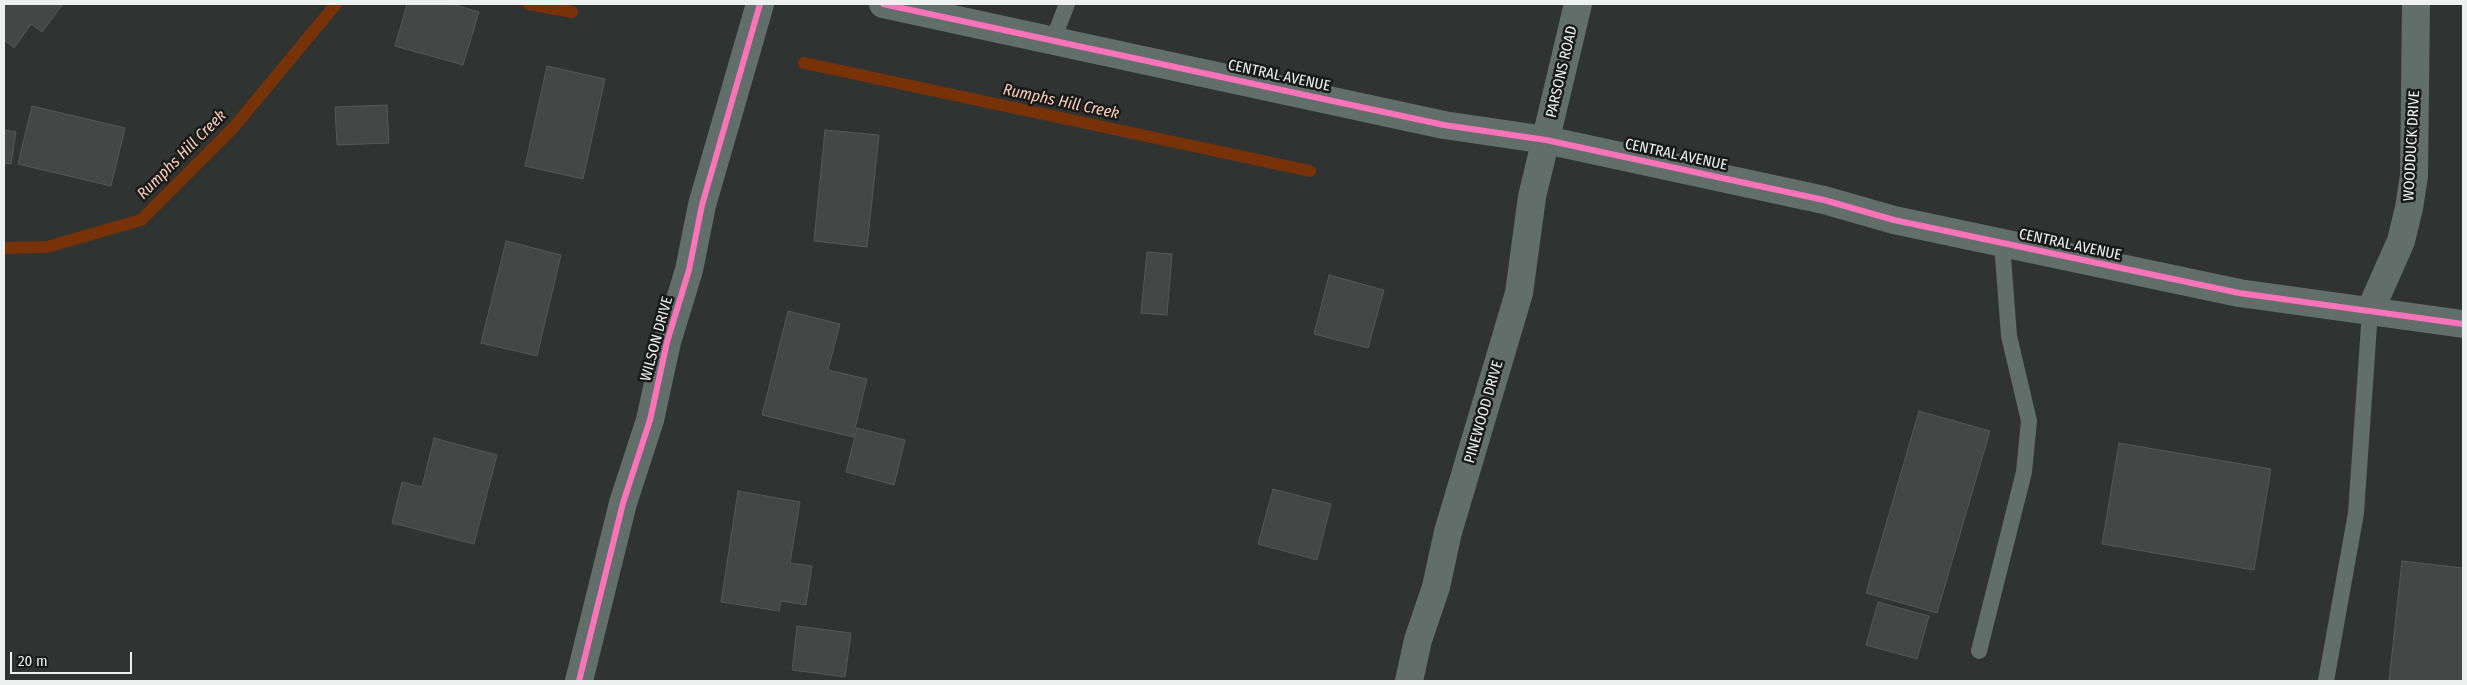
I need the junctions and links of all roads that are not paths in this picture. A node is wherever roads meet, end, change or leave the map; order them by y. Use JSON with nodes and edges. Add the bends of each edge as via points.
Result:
{"nodes":[{"id":1,"x":760,"y":4,"type":"edge"},
{"id":2,"x":884,"y":4,"type":"edge"},
{"id":3,"x":1067,"y":4,"type":"edge"},
{"id":4,"x":1578,"y":4,"type":"edge"},
{"id":5,"x":2416,"y":4,"type":"edge"},
{"id":6,"x":1053,"y":40,"type":"junction"},
{"id":7,"x":1546,"y":140,"type":"junction"},
{"id":8,"x":2002,"y":243,"type":"junction"},
{"id":9,"x":2370,"y":311,"type":"junction"},
{"id":10,"x":2463,"y":324,"type":"edge"},
{"id":11,"x":1979,"y":651,"type":"dead end"},
{"id":12,"x":579,"y":681,"type":"edge"},
{"id":13,"x":1409,"y":681,"type":"edge"},
{"id":14,"x":2326,"y":681,"type":"edge"}],
"edges":[{"from":1,"to":12,"type":"street","name":"WILSON DRIVE","via":[[702,205],[689,270],[667,342],[650,420],[623,503]]},
{"from":2,"to":6,"type":"street","name":"CENTRAL AVENUE"},
{"from":3,"to":6,"type":"lane"},
{"from":4,"to":7,"type":"street","name":"PARSONS ROAD"},
{"from":5,"to":9,"type":"street","name":"WOODDUCK DRIVE","via":[[2414,176],[2401,241]]},
{"from":6,"to":7,"type":"street","name":"CENTRAL AVENUE","via":[[1444,124]]},
{"from":7,"to":8,"type":"street","name":"CENTRAL AVENUE","via":[[1824,200],[1894,220]]},
{"from":7,"to":13,"type":"street","name":"PINEWOOD DRIVE","via":[[1532,197],[1519,293],[1448,532]]},
{"from":8,"to":9,"type":"street","name":"CENTRAL AVENUE","via":[[2239,293]]},
{"from":8,"to":11,"type":"lane","via":[[2009,336],[2029,422],[2024,472]]},
{"from":9,"to":10,"type":"street","name":"CENTRAL AVENUE"},
{"from":9,"to":14,"type":"lane","via":[[2356,512]]}]}
